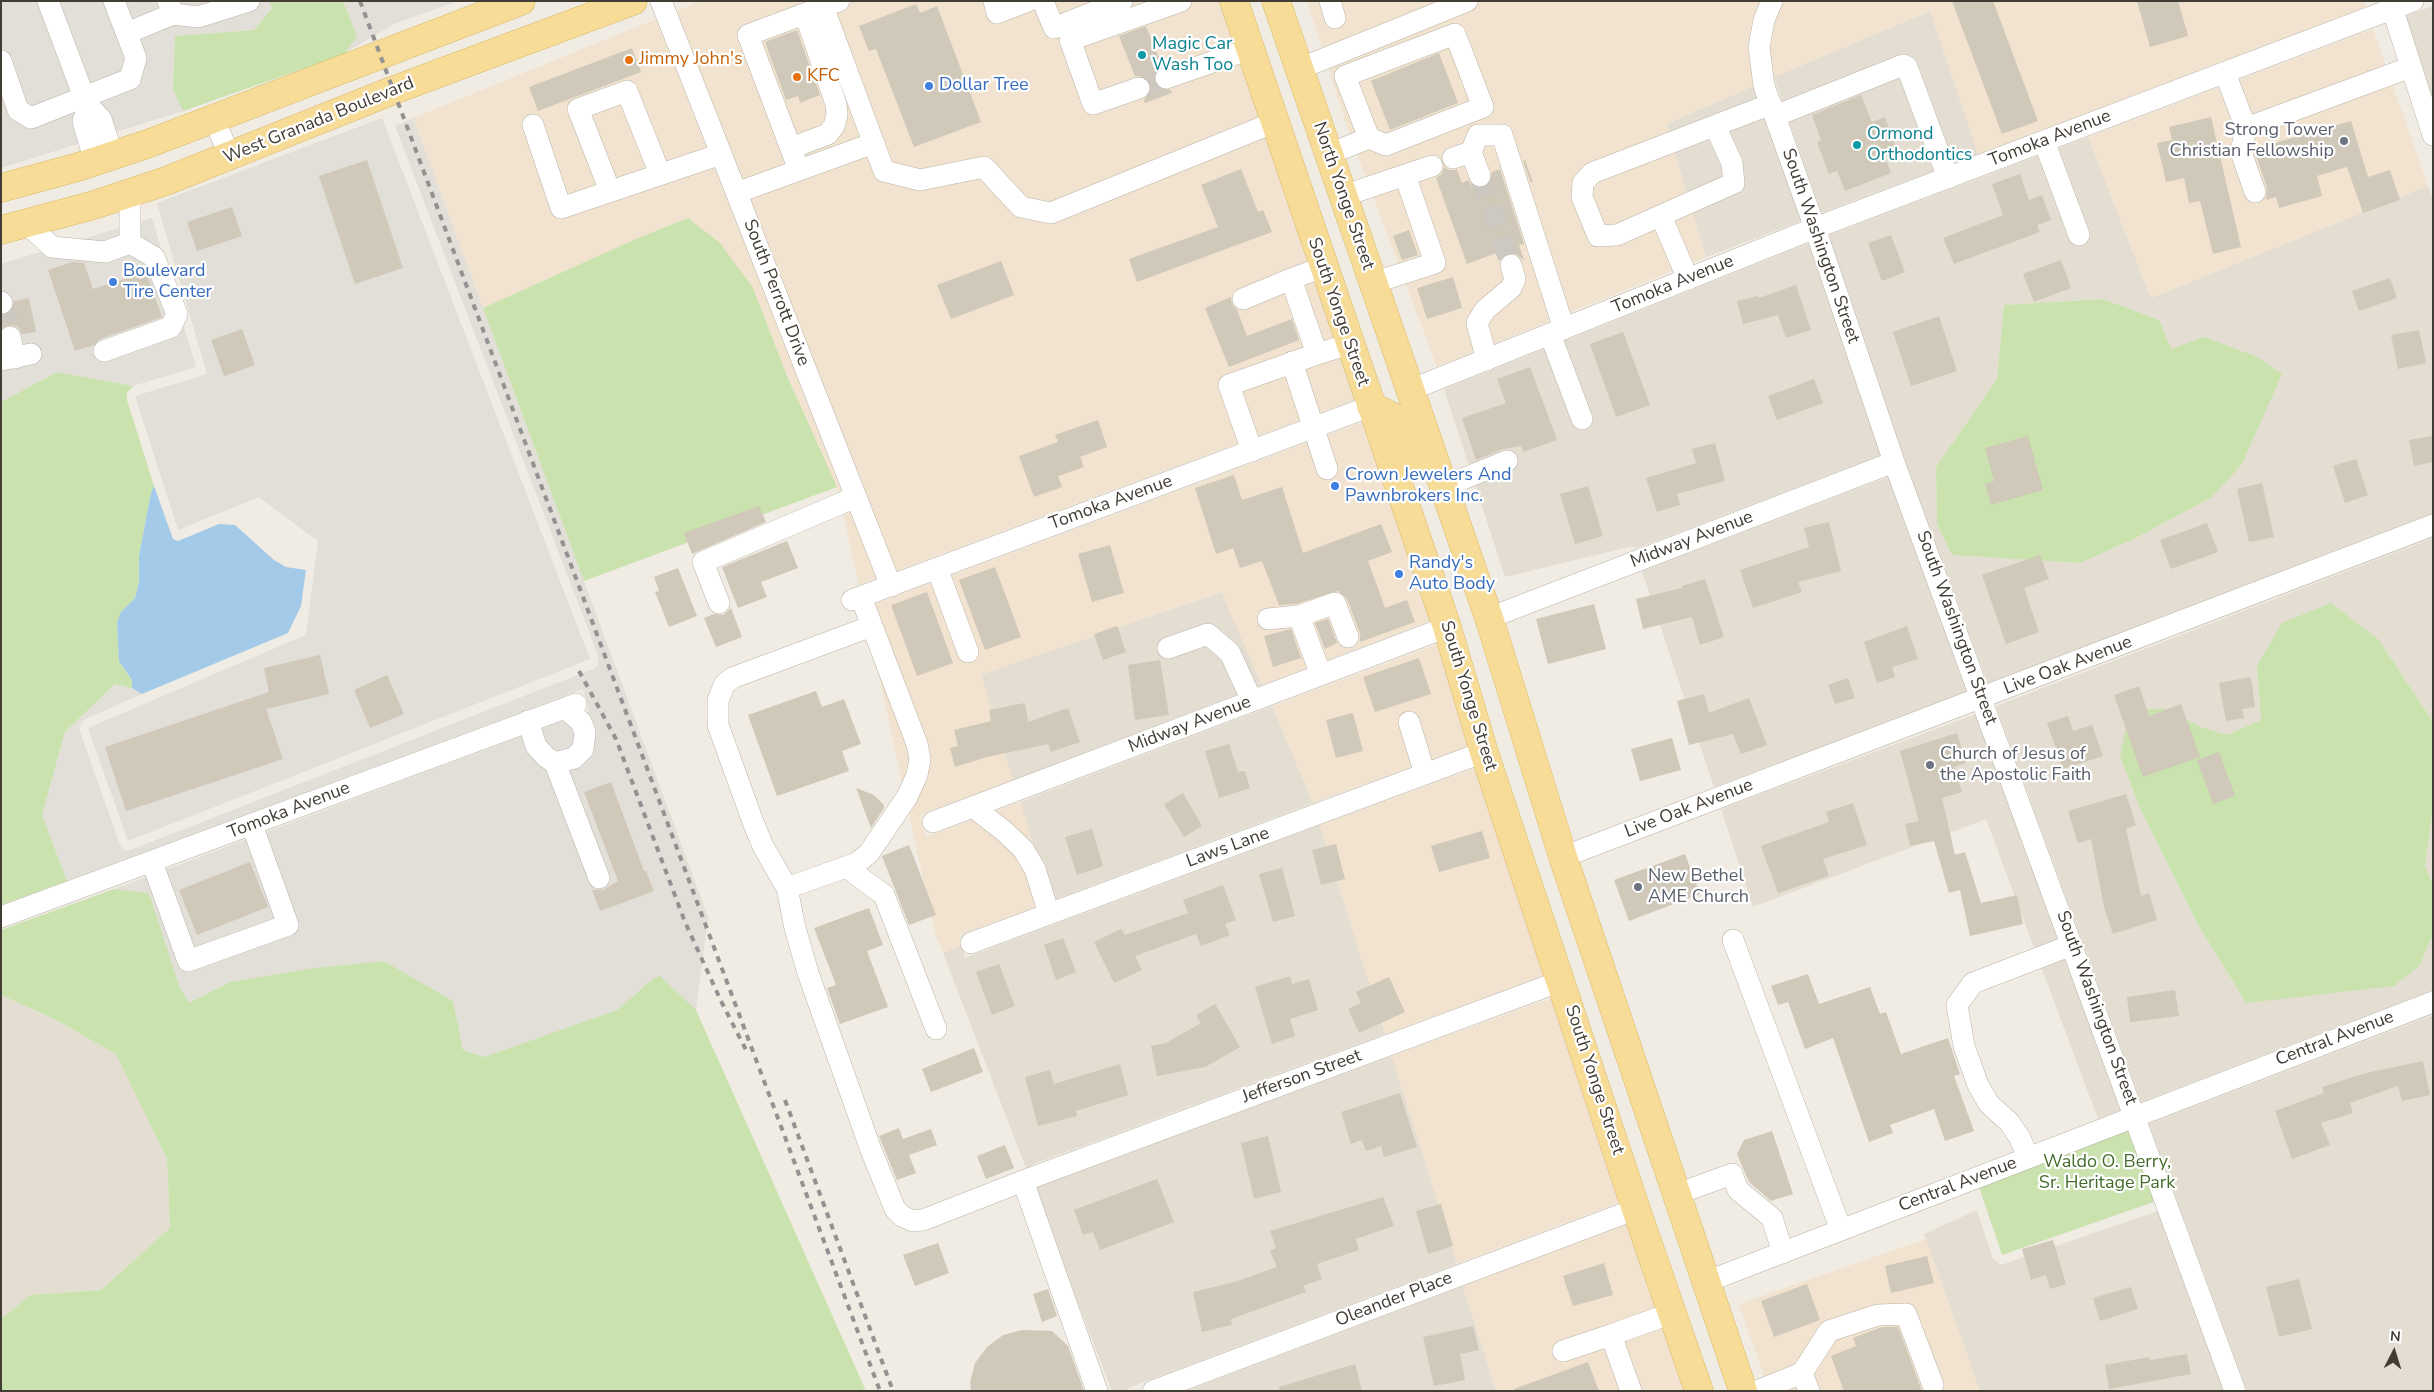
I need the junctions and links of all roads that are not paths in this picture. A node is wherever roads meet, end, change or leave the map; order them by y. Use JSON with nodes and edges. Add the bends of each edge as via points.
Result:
{"nodes":[{"id":1,"x":48,"y":1,"type":"edge"},
{"id":2,"x":114,"y":1,"type":"edge"},
{"id":3,"x":250,"y":1,"type":"edge"},
{"id":4,"x":521,"y":1,"type":"edge"},
{"id":5,"x":633,"y":1,"type":"edge"},
{"id":6,"x":661,"y":1,"type":"edge"},
{"id":7,"x":1028,"y":1,"type":"edge"},
{"id":8,"x":1043,"y":1,"type":"edge"},
{"id":9,"x":1122,"y":1,"type":"edge"},
{"id":10,"x":1182,"y":1,"type":"edge"},
{"id":11,"x":1234,"y":1,"type":"edge"},
{"id":12,"x":1276,"y":1,"type":"edge"},
{"id":13,"x":1467,"y":1,"type":"edge"},
{"id":14,"x":1772,"y":1,"type":"edge"},
{"id":15,"x":2413,"y":1,"type":"edge"},
{"id":16,"x":823,"y":5,"type":"edge"},
{"id":17,"x":2392,"y":5,"type":"edge"},
{"id":18,"x":170,"y":7,"type":"edge"},
{"id":19,"x":996,"y":7,"type":"edge"},
{"id":20,"x":1397,"y":30,"type":"junction"},
{"id":21,"x":127,"y":34,"type":"junction"},
{"id":22,"x":1250,"y":49,"type":"junction"},
{"id":23,"x":1406,"y":53,"type":"junction"},
{"id":24,"x":1,"y":61,"type":"edge"},
{"id":25,"x":2411,"y":67,"type":"junction"},
{"id":26,"x":1299,"y":69,"type":"junction"},
{"id":27,"x":2225,"y":73,"type":"junction"},
{"id":28,"x":1166,"y":78,"type":"tunnel mouth"},
{"id":29,"x":1139,"y":88,"type":"tunnel mouth"},
{"id":30,"x":86,"y":102,"type":"junction"},
{"id":31,"x":1773,"y":110,"type":"junction"},
{"id":32,"x":214,"y":119,"type":"junction"},
{"id":33,"x":1275,"y":122,"type":"junction"},
{"id":34,"x":532,"y":126,"type":"dead end"},
{"id":35,"x":1714,"y":126,"type":"junction"},
{"id":36,"x":2246,"y":128,"type":"junction"},
{"id":37,"x":2433,"y":135,"type":"edge"},
{"id":38,"x":1369,"y":138,"type":"junction"},
{"id":39,"x":2044,"y":141,"type":"junction"},
{"id":40,"x":874,"y":143,"type":"junction"},
{"id":41,"x":791,"y":148,"type":"junction"},
{"id":42,"x":721,"y":154,"type":"junction"},
{"id":43,"x":1329,"y":154,"type":"junction"},
{"id":44,"x":230,"y":157,"type":"junction"},
{"id":45,"x":104,"y":159,"type":"junction"},
{"id":46,"x":1432,"y":166,"type":"dead end"},
{"id":47,"x":799,"y":170,"type":"junction"},
{"id":48,"x":660,"y":174,"type":"junction"},
{"id":49,"x":1405,"y":175,"type":"junction"},
{"id":50,"x":1480,"y":176,"type":"tunnel mouth"},
{"id":51,"x":1948,"y":178,"type":"junction"},
{"id":52,"x":1,"y":188,"type":"edge"},
{"id":53,"x":610,"y":192,"type":"junction"},
{"id":54,"x":2255,"y":192,"type":"dead end"},
{"id":55,"x":130,"y":193,"type":"junction"},
{"id":56,"x":736,"y":193,"type":"junction"},
{"id":57,"x":1343,"y":196,"type":"junction"},
{"id":58,"x":1661,"y":216,"type":"junction"},
{"id":59,"x":14,"y":227,"type":"edge"},
{"id":60,"x":1816,"y":228,"type":"junction"},
{"id":61,"x":2079,"y":234,"type":"dead end"},
{"id":62,"x":130,"y":243,"type":"junction"},
{"id":63,"x":1511,"y":264,"type":"tunnel mouth"},
{"id":64,"x":1323,"y":268,"type":"junction"},
{"id":65,"x":1290,"y":279,"type":"junction"},
{"id":66,"x":1688,"y":279,"type":"junction"},
{"id":67,"x":1373,"y":284,"type":"junction"},
{"id":68,"x":1242,"y":299,"type":"dead end"},
{"id":69,"x":1557,"y":331,"type":"junction"},
{"id":70,"x":10,"y":337,"type":"tunnel mouth"},
{"id":71,"x":1349,"y":344,"type":"junction"},
{"id":72,"x":104,"y":352,"type":"dead end"},
{"id":73,"x":1317,"y":354,"type":"junction"},
{"id":74,"x":16,"y":357,"type":"edge"},
{"id":75,"x":1487,"y":360,"type":"junction"},
{"id":76,"x":1292,"y":362,"type":"junction"},
{"id":77,"x":1410,"y":390,"type":"junction"},
{"id":78,"x":1371,"y":406,"type":"junction"},
{"id":79,"x":1582,"y":419,"type":"dead end"},
{"id":80,"x":1313,"y":428,"type":"junction"},
{"id":81,"x":1252,"y":451,"type":"junction"},
{"id":82,"x":1507,"y":461,"type":"dead end"},
{"id":83,"x":1894,"y":462,"type":"junction"},
{"id":84,"x":1327,"y":469,"type":"dead end"},
{"id":85,"x":1443,"y":487,"type":"junction"},
{"id":86,"x":856,"y":497,"type":"junction"},
{"id":87,"x":2433,"y":525,"type":"edge"},
{"id":88,"x":1468,"y":560,"type":"junction"},
{"id":89,"x":937,"y":568,"type":"junction"},
{"id":90,"x":891,"y":586,"type":"junction"},
{"id":91,"x":719,"y":603,"type":"dead end"},
{"id":92,"x":1299,"y":616,"type":"junction"},
{"id":93,"x":1489,"y":618,"type":"junction"},
{"id":94,"x":1268,"y":619,"type":"dead end"},
{"id":95,"x":872,"y":626,"type":"junction"},
{"id":96,"x":1448,"y":627,"type":"junction"},
{"id":97,"x":1348,"y":637,"type":"dead end"},
{"id":98,"x":1168,"y":648,"type":"dead end"},
{"id":99,"x":968,"y":652,"type":"dead end"},
{"id":100,"x":1321,"y":675,"type":"junction"},
{"id":101,"x":1982,"y":699,"type":"junction"},
{"id":102,"x":1252,"y":701,"type":"junction"},
{"id":103,"x":528,"y":722,"type":"junction"},
{"id":104,"x":1409,"y":722,"type":"dead end"},
{"id":105,"x":1484,"y":752,"type":"junction"},
{"id":106,"x":555,"y":763,"type":"junction"},
{"id":107,"x":1425,"y":774,"type":"junction"},
{"id":108,"x":973,"y":807,"type":"junction"},
{"id":109,"x":933,"y":822,"type":"dead end"},
{"id":110,"x":252,"y":825,"type":"junction"},
{"id":111,"x":1562,"y":857,"type":"junction"},
{"id":112,"x":152,"y":862,"type":"junction"},
{"id":113,"x":846,"y":867,"type":"junction"},
{"id":114,"x":599,"y":878,"type":"dead end"},
{"id":115,"x":787,"y":888,"type":"junction"},
{"id":116,"x":1049,"y":914,"type":"junction"},
{"id":117,"x":1,"y":917,"type":"edge"},
{"id":118,"x":1733,"y":940,"type":"dead end"},
{"id":119,"x":971,"y":943,"type":"dead end"},
{"id":120,"x":2072,"y":945,"type":"junction"},
{"id":121,"x":1561,"y":981,"type":"junction"},
{"id":122,"x":2433,"y":1002,"type":"edge"},
{"id":123,"x":936,"y":1029,"type":"dead end"},
{"id":124,"x":2136,"y":1117,"type":"junction"},
{"id":125,"x":2028,"y":1158,"type":"junction"},
{"id":126,"x":1023,"y":1181,"type":"junction"},
{"id":127,"x":1677,"y":1194,"type":"junction"},
{"id":128,"x":1639,"y":1218,"type":"junction"},
{"id":129,"x":1841,"y":1230,"type":"junction"},
{"id":130,"x":1783,"y":1253,"type":"junction"},
{"id":131,"x":1706,"y":1282,"type":"junction"},
{"id":132,"x":1672,"y":1313,"type":"junction"},
{"id":133,"x":1611,"y":1334,"type":"junction"},
{"id":134,"x":1563,"y":1351,"type":"dead end"},
{"id":135,"x":1805,"y":1382,"type":"edge"},
{"id":136,"x":1933,"y":1385,"type":"dead end"},
{"id":137,"x":1097,"y":1391,"type":"edge"},
{"id":138,"x":1153,"y":1391,"type":"edge"},
{"id":139,"x":1631,"y":1391,"type":"edge"},
{"id":140,"x":1699,"y":1391,"type":"edge"},
{"id":141,"x":1743,"y":1391,"type":"edge"},
{"id":142,"x":1757,"y":1391,"type":"edge"},
{"id":143,"x":2235,"y":1391,"type":"edge"}],
"edges":[{"from":1,"to":30,"type":"street"},
{"from":2,"to":21,"type":"street"},
{"from":3,"to":18,"type":"street","via":[[198,17]]},
{"from":4,"to":32,"type":"main road"},
{"from":5,"to":44,"type":"main road","name":"West Granada Boulevard","via":[[394,90]]},
{"from":6,"to":42,"type":"street","name":"South Perrott Drive"},
{"from":7,"to":19,"type":"street"},
{"from":8,"to":9,"type":"street","via":[[1054,28]]},
{"from":10,"to":29,"type":"street","via":[[1070,40],[1093,104]]},
{"from":11,"to":22,"type":"main road","name":"South Yonge Street"},
{"from":12,"to":26,"type":"main road","name":"North Yonge Street"},
{"from":13,"to":20,"type":"street"},
{"from":14,"to":31,"type":"street","name":"South Washington Street","via":[[1764,20],[1759,47],[1764,86]]},
{"from":15,"to":17,"type":"street","name":"Tomoka Avenue"},
{"from":16,"to":40,"type":"street"},
{"from":16,"to":41,"type":"street","via":[[837,115],[828,134]]},
{"from":16,"to":41,"type":"street","via":[[748,35]]},
{"from":17,"to":25,"type":"street"},
{"from":17,"to":27,"type":"street","name":"Tomoka Avenue"},
{"from":18,"to":21,"type":"street"},
{"from":20,"to":23,"type":"street"},
{"from":20,"to":26,"type":"street"},
{"from":21,"to":30,"type":"street","via":[[136,58],[130,79]]},
{"from":22,"to":28,"type":"street"},
{"from":22,"to":33,"type":"main road","name":"South Yonge Street"},
{"from":23,"to":38,"type":"street","via":[[1345,76]]},
{"from":23,"to":38,"type":"street","via":[[1455,34],[1483,107],[1386,145]]},
{"from":24,"to":30,"type":"street","via":[[18,110],[31,118]]},
{"from":25,"to":36,"type":"street"},
{"from":25,"to":37,"type":"street"},
{"from":26,"to":43,"type":"main road","name":"North Yonge Street"},
{"from":27,"to":36,"type":"street"},
{"from":27,"to":39,"type":"street","name":"Tomoka Avenue"},
{"from":30,"to":45,"type":"street","via":[[101,119]]},
{"from":31,"to":35,"type":"street"},
{"from":31,"to":51,"type":"street","via":[[1902,65],[1907,67]]},
{"from":31,"to":60,"type":"street","name":"South Washington Street"},
{"from":32,"to":44,"type":"street"},
{"from":32,"to":45,"type":"main road"},
{"from":33,"to":40,"type":"street","via":[[1051,213],[1021,207],[984,167],[920,180],[884,171]]},
{"from":33,"to":64,"type":"main road","name":"South Yonge Street"},
{"from":34,"to":53,"type":"street","via":[[560,208]]},
{"from":35,"to":58,"type":"street","via":[[1732,163],[1734,183]]},
{"from":35,"to":58,"type":"street","via":[[1592,172],[1583,183],[1582,197],[1598,236],[1617,235]]},
{"from":36,"to":54,"type":"street","via":[[2241,152]]},
{"from":38,"to":43,"type":"street"},
{"from":39,"to":51,"type":"street","name":"Tomoka Avenue"},
{"from":39,"to":61,"type":"street"},
{"from":40,"to":47,"type":"street"},
{"from":41,"to":47,"type":"street"},
{"from":42,"to":48,"type":"street"},
{"from":42,"to":56,"type":"street","name":"South Perrott Drive"},
{"from":43,"to":57,"type":"main road","name":"North Yonge Street"},
{"from":44,"to":55,"type":"main road","name":"West Granada Boulevard"},
{"from":45,"to":52,"type":"main road"},
{"from":46,"to":49,"type":"street"},
{"from":47,"to":56,"type":"street"},
{"from":48,"to":53,"type":"street"},
{"from":48,"to":53,"type":"street","via":[[627,90],[578,109]]},
{"from":49,"to":57,"type":"street"},
{"from":49,"to":67,"type":"street","via":[[1434,263]]},
{"from":50,"to":69,"type":"street","via":[[1462,155],[1478,135],[1502,135]]},
{"from":51,"to":60,"type":"street","name":"Tomoka Avenue"},
{"from":55,"to":59,"type":"main road","name":"West Granada Boulevard"},
{"from":55,"to":62,"type":"street"},
{"from":56,"to":86,"type":"street","name":"South Perrott Drive"},
{"from":57,"to":67,"type":"main road","name":"North Yonge Street"},
{"from":58,"to":66,"type":"street"},
{"from":59,"to":62,"type":"street","via":[[52,247],[106,252]]},
{"from":60,"to":66,"type":"street","name":"Tomoka Avenue"},
{"from":60,"to":83,"type":"street","name":"South Washington Street"},
{"from":62,"to":72,"type":"street","via":[[154,257],[177,314],[171,327]]},
{"from":63,"to":75,"type":"street","via":[[1515,279],[1512,288],[1485,310],[1477,323]]},
{"from":64,"to":65,"type":"street"},
{"from":64,"to":71,"type":"main road","name":"South Yonge Street"},
{"from":65,"to":68,"type":"street"},
{"from":65,"to":73,"type":"street"},
{"from":66,"to":69,"type":"street","name":"Tomoka Avenue"},
{"from":67,"to":77,"type":"main road","name":"North Yonge Street"},
{"from":69,"to":75,"type":"street","name":"Tomoka Avenue"},
{"from":69,"to":79,"type":"street"},
{"from":70,"to":74,"type":"street"},
{"from":71,"to":73,"type":"street"},
{"from":71,"to":78,"type":"main road","name":"South Yonge Street"},
{"from":73,"to":76,"type":"street"},
{"from":75,"to":77,"type":"street","name":"Tomoka Avenue"},
{"from":76,"to":80,"type":"street"},
{"from":76,"to":81,"type":"street","via":[[1229,385]]},
{"from":77,"to":85,"type":"main road"},
{"from":78,"to":80,"type":"street","name":"Tomoka Avenue"},
{"from":78,"to":88,"type":"main road","via":[[1404,427],[1450,546]]},
{"from":78,"to":96,"type":"main road","name":"South Yonge Street"},
{"from":80,"to":81,"type":"street","name":"Tomoka Avenue"},
{"from":80,"to":84,"type":"street"},
{"from":81,"to":89,"type":"street","name":"Tomoka Avenue"},
{"from":82,"to":85,"type":"street"},
{"from":83,"to":93,"type":"street","name":"Midway Avenue"},
{"from":83,"to":101,"type":"street","name":"South Washington Street"},
{"from":85,"to":88,"type":"main road"},
{"from":86,"to":90,"type":"street","name":"South Perrott Drive"},
{"from":86,"to":91,"type":"street","via":[[703,562]]},
{"from":87,"to":101,"type":"street","name":"Live Oak Avenue"},
{"from":88,"to":93,"type":"main road"},
{"from":89,"to":90,"type":"street","name":"Tomoka Avenue"},
{"from":89,"to":99,"type":"street"},
{"from":90,"to":95,"type":"street","name":"Tomoka Avenue","via":[[856,598]]},
{"from":92,"to":94,"type":"street"},
{"from":92,"to":97,"type":"street","via":[[1335,603]]},
{"from":92,"to":100,"type":"street"},
{"from":93,"to":111,"type":"main road"},
{"from":95,"to":113,"type":"street","via":[[920,759],[907,797],[869,853]]},
{"from":95,"to":115,"type":"street","name":"Jefferson Street","via":[[732,678],[724,686],[718,701],[718,726],[753,822]]},
{"from":96,"to":100,"type":"street","name":"Midway Avenue"},
{"from":96,"to":105,"type":"main road","name":"South Yonge Street"},
{"from":98,"to":102,"type":"street","via":[[1208,634],[1230,653]]},
{"from":100,"to":102,"type":"street","name":"Midway Avenue"},
{"from":101,"to":111,"type":"street","name":"Live Oak Avenue"},
{"from":101,"to":120,"type":"street","name":"South Washington Street"},
{"from":102,"to":108,"type":"street","name":"Midway Avenue"},
{"from":103,"to":106,"type":"street","via":[[536,746]]},
{"from":103,"to":106,"type":"street","name":"Tomoka Avenue","via":[[571,706],[584,732],[583,749],[574,758]]},
{"from":103,"to":110,"type":"street","name":"Tomoka Avenue"},
{"from":104,"to":107,"type":"street"},
{"from":105,"to":107,"type":"street","name":"Laws Lane"},
{"from":105,"to":121,"type":"main road","name":"South Yonge Street"},
{"from":106,"to":114,"type":"street"},
{"from":107,"to":116,"type":"street","name":"Laws Lane"},
{"from":108,"to":109,"type":"street","name":"Midway Avenue"},
{"from":108,"to":116,"type":"street","via":[[1023,849],[1035,869]]},
{"from":110,"to":112,"type":"street","name":"Tomoka Avenue"},
{"from":110,"to":112,"type":"street","via":[[288,925],[188,960]]},
{"from":111,"to":127,"type":"main road"},
{"from":112,"to":117,"type":"street","name":"Tomoka Avenue"},
{"from":113,"to":115,"type":"street"},
{"from":113,"to":123,"type":"street","via":[[884,894]]},
{"from":115,"to":126,"type":"street","name":"Jefferson Street","via":[[808,973],[870,1150],[895,1209],[913,1221],[923,1220]]},
{"from":116,"to":119,"type":"street","name":"Laws Lane"},
{"from":118,"to":129,"type":"street"},
{"from":120,"to":124,"type":"street","name":"South Washington Street"},
{"from":120,"to":125,"type":"street","via":[[1974,983],[1957,1005],[1964,1046],[1978,1084],[1989,1104],[2009,1122],[2020,1138]]},
{"from":121,"to":126,"type":"street","name":"Jefferson Street"},
{"from":121,"to":128,"type":"main road","name":"South Yonge Street"},
{"from":122,"to":124,"type":"street","name":"Central Avenue"},
{"from":124,"to":125,"type":"street","name":"Central Avenue"},
{"from":124,"to":143,"type":"street","name":"South Washington Street"},
{"from":125,"to":129,"type":"street","name":"Central Avenue"},
{"from":126,"to":137,"type":"street"},
{"from":127,"to":130,"type":"street","via":[[1732,1174],[1738,1190],[1772,1218]]},
{"from":127,"to":131,"type":"main road"},
{"from":128,"to":131,"type":"main road","via":[[1674,1265]]},
{"from":128,"to":132,"type":"main road","name":"South Yonge Street"},
{"from":128,"to":138,"type":"street","name":"Oleander Place"},
{"from":129,"to":130,"type":"street","name":"Central Avenue"},
{"from":130,"to":131,"type":"street","name":"Central Avenue"},
{"from":131,"to":141,"type":"main road"},
{"from":132,"to":133,"type":"street"},
{"from":132,"to":140,"type":"main road","name":"South Yonge Street"},
{"from":133,"to":134,"type":"street"},
{"from":133,"to":139,"type":"street"},
{"from":135,"to":136,"type":"street","via":[[1829,1331],[1878,1315],[1906,1314]]},
{"from":135,"to":142,"type":"street"}]}
